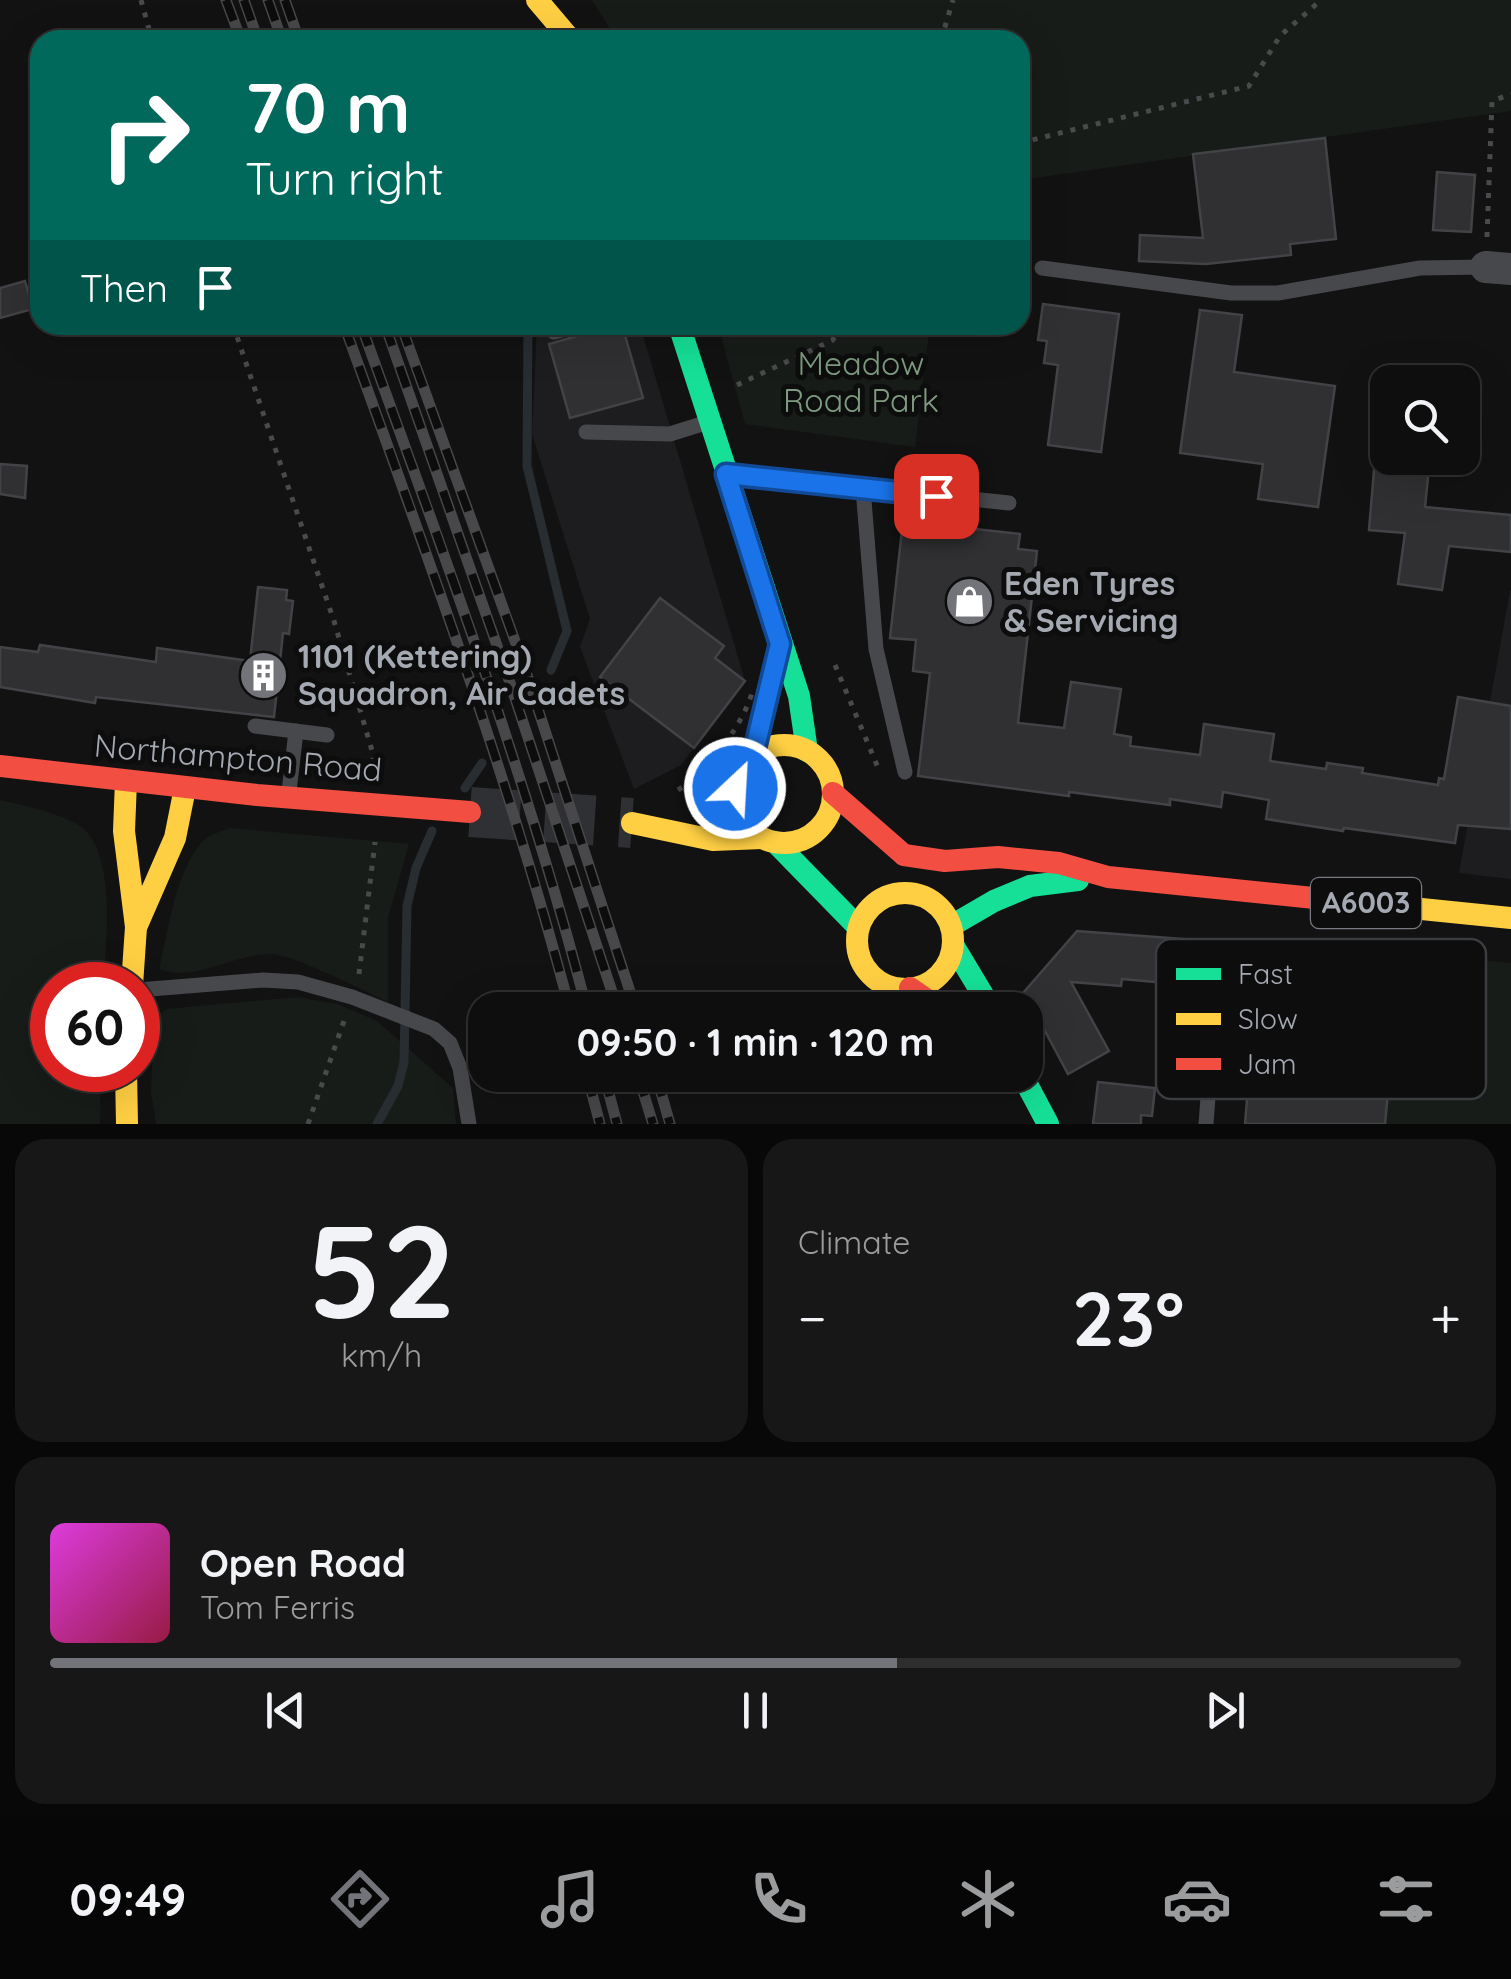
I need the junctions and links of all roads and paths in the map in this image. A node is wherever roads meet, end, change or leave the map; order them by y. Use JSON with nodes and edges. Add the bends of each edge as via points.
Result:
{"nodes":[{"id":1,"x":141,"y":0,"type":"edge"},
{"id":2,"x":538,"y":0,"type":"edge"},
{"id":3,"x":953,"y":0,"type":"edge"},
{"id":4,"x":1321,"y":0,"type":"edge"},
{"id":5,"x":149,"y":30,"type":"edge"},
{"id":6,"x":563,"y":30,"type":"edge"},
{"id":7,"x":945,"y":30,"type":"edge"},
{"id":8,"x":1511,"y":94,"type":"edge"},
{"id":9,"x":1030,"y":140,"type":"edge"},
{"id":10,"x":1042,"y":268,"type":"dead end"},
{"id":11,"x":1498,"y":268,"type":"edge"},
{"id":12,"x":236,"y":335,"type":"edge"},
{"id":13,"x":681,"y":335,"type":"edge"},
{"id":14,"x":834,"y":335,"type":"edge"},
{"id":15,"x":706,"y":411,"type":"junction"},
{"id":16,"x":586,"y":432,"type":"dead end"},
{"id":17,"x":726,"y":474,"type":"junction"},
{"id":18,"x":863,"y":488,"type":"junction"},
{"id":19,"x":1009,"y":503,"type":"dead end"},
{"id":20,"x":780,"y":644,"type":"junction"},
{"id":21,"x":828,"y":648,"type":"dead end"},
{"id":22,"x":762,"y":689,"type":"joint"},
{"id":23,"x":255,"y":726,"type":"dead end"},
{"id":24,"x":760,"y":729,"type":"dead end"},
{"id":25,"x":296,"y":732,"type":"junction"},
{"id":26,"x":327,"y":735,"type":"dead end"},
{"id":27,"x":807,"y":752,"type":"junction"},
{"id":28,"x":748,"y":761,"type":"junction"},
{"id":29,"x":0,"y":766,"type":"edge"},
{"id":30,"x":373,"y":768,"type":"dead end"},
{"id":31,"x":905,"y":772,"type":"dead end"},
{"id":32,"x":880,"y":774,"type":"dead end"},
{"id":33,"x":126,"y":781,"type":"junction"},
{"id":34,"x":185,"y":788,"type":"junction"},
{"id":35,"x":833,"y":793,"type":"junction"},
{"id":36,"x":288,"y":797,"type":"junction"},
{"id":37,"x":712,"y":802,"type":"dead end"},
{"id":38,"x":677,"y":803,"type":"joint"},
{"id":39,"x":470,"y":812,"type":"tunnel mouth"},
{"id":40,"x":768,"y":840,"type":"junction"},
{"id":41,"x":904,"y":855,"type":"junction"},
{"id":42,"x":945,"y":862,"type":"junction"},
{"id":43,"x":1108,"y":877,"type":"junction"},
{"id":44,"x":914,"y":894,"type":"junction"},
{"id":45,"x":1511,"y":918,"type":"edge"},
{"id":46,"x":136,"y":927,"type":"junction"},
{"id":47,"x":858,"y":927,"type":"junction"},
{"id":48,"x":952,"y":935,"type":"junction"},
{"id":49,"x":135,"y":962,"type":"edge"},
{"id":50,"x":160,"y":986,"type":"edge"},
{"id":51,"x":910,"y":988,"type":"junction"},
{"id":52,"x":916,"y":992,"type":"edge"},
{"id":53,"x":982,"y":992,"type":"edge"},
{"id":54,"x":126,"y":1092,"type":"edge"},
{"id":55,"x":1031,"y":1092,"type":"edge"},
{"id":56,"x":1208,"y":1099,"type":"edge"},
{"id":57,"x":127,"y":1124,"type":"edge"},
{"id":58,"x":469,"y":1124,"type":"edge"},
{"id":59,"x":1048,"y":1124,"type":"edge"},
{"id":60,"x":1206,"y":1124,"type":"edge"}],
"edges":[{"from":1,"to":5,"type":"path"},
{"from":2,"to":6,"type":"main road"},
{"from":3,"to":7,"type":"path"},
{"from":4,"to":9,"type":"path","via":[[1280,36],[1248,86]]},
{"from":8,"to":11,"type":"path","via":[[1492,101]]},
{"from":10,"to":11,"type":"lane","via":[[1231,294],[1278,293],[1420,268]]},
{"from":12,"to":30,"type":"path","via":[[334,621]]},
{"from":13,"to":15,"type":"main road"},
{"from":14,"to":15,"type":"path"},
{"from":15,"to":16,"type":"lane","via":[[670,434]]},
{"from":15,"to":17,"type":"main road"},
{"from":17,"to":18,"type":"lane"},
{"from":17,"to":20,"type":"main road"},
{"from":18,"to":19,"type":"lane"},
{"from":18,"to":31,"type":"lane","via":[[876,649]]},
{"from":20,"to":22,"type":"main road"},
{"from":20,"to":27,"type":"main road","via":[[799,696]]},
{"from":21,"to":32,"type":"path"},
{"from":22,"to":38,"type":"path"},
{"from":23,"to":25,"type":"lane"},
{"from":24,"to":28,"type":"main road"},
{"from":25,"to":26,"type":"lane"},
{"from":25,"to":36,"type":"lane"},
{"from":27,"to":28,"type":"main road","via":[[779,746]]},
{"from":27,"to":35,"type":"main road","via":[[826,769]]},
{"from":28,"to":37,"type":"main road"},
{"from":28,"to":40,"type":"main road","via":[[735,800],[744,823]]},
{"from":29,"to":33,"type":"main road","name":"Northampton Road"},
{"from":33,"to":34,"type":"main road","name":"Northampton Road"},
{"from":33,"to":46,"type":"main road","via":[[124,831]]},
{"from":34,"to":36,"type":"main road","name":"Northampton Road"},
{"from":34,"to":46,"type":"main road","via":[[175,838]]},
{"from":35,"to":40,"type":"main road","via":[[822,825],[808,836]]},
{"from":35,"to":41,"type":"main road"},
{"from":36,"to":39,"type":"main road","name":"Northampton Road"},
{"from":38,"to":40,"type":"main road","via":[[632,823],[712,840]]},
{"from":40,"to":47,"type":"main road"},
{"from":41,"to":42,"type":"main road","number":"A6003"},
{"from":41,"to":44,"type":"main road"},
{"from":42,"to":43,"type":"main road","number":"A6003","via":[[998,857]]},
{"from":42,"to":44,"type":"main road"},
{"from":43,"to":45,"type":"main road","number":"A6003"},
{"from":43,"to":48,"type":"main road","number":"A6003","via":[[1030,886],[994,901]]},
{"from":44,"to":47,"type":"main road","via":[[878,901]]},
{"from":44,"to":48,"type":"main road","via":[[932,900]]},
{"from":46,"to":49,"type":"main road"},
{"from":47,"to":51,"type":"main road","via":[[862,964],[891,987]]},
{"from":48,"to":51,"type":"main road","number":"A6003","via":[[949,961],[939,975]]},
{"from":48,"to":53,"type":"main road"},
{"from":50,"to":58,"type":"lane","via":[[298,982],[434,1029],[450,1043],[460,1068]]},
{"from":51,"to":52,"type":"main road"},
{"from":54,"to":57,"type":"main road"},
{"from":55,"to":59,"type":"main road"},
{"from":56,"to":60,"type":"lane"}]}
